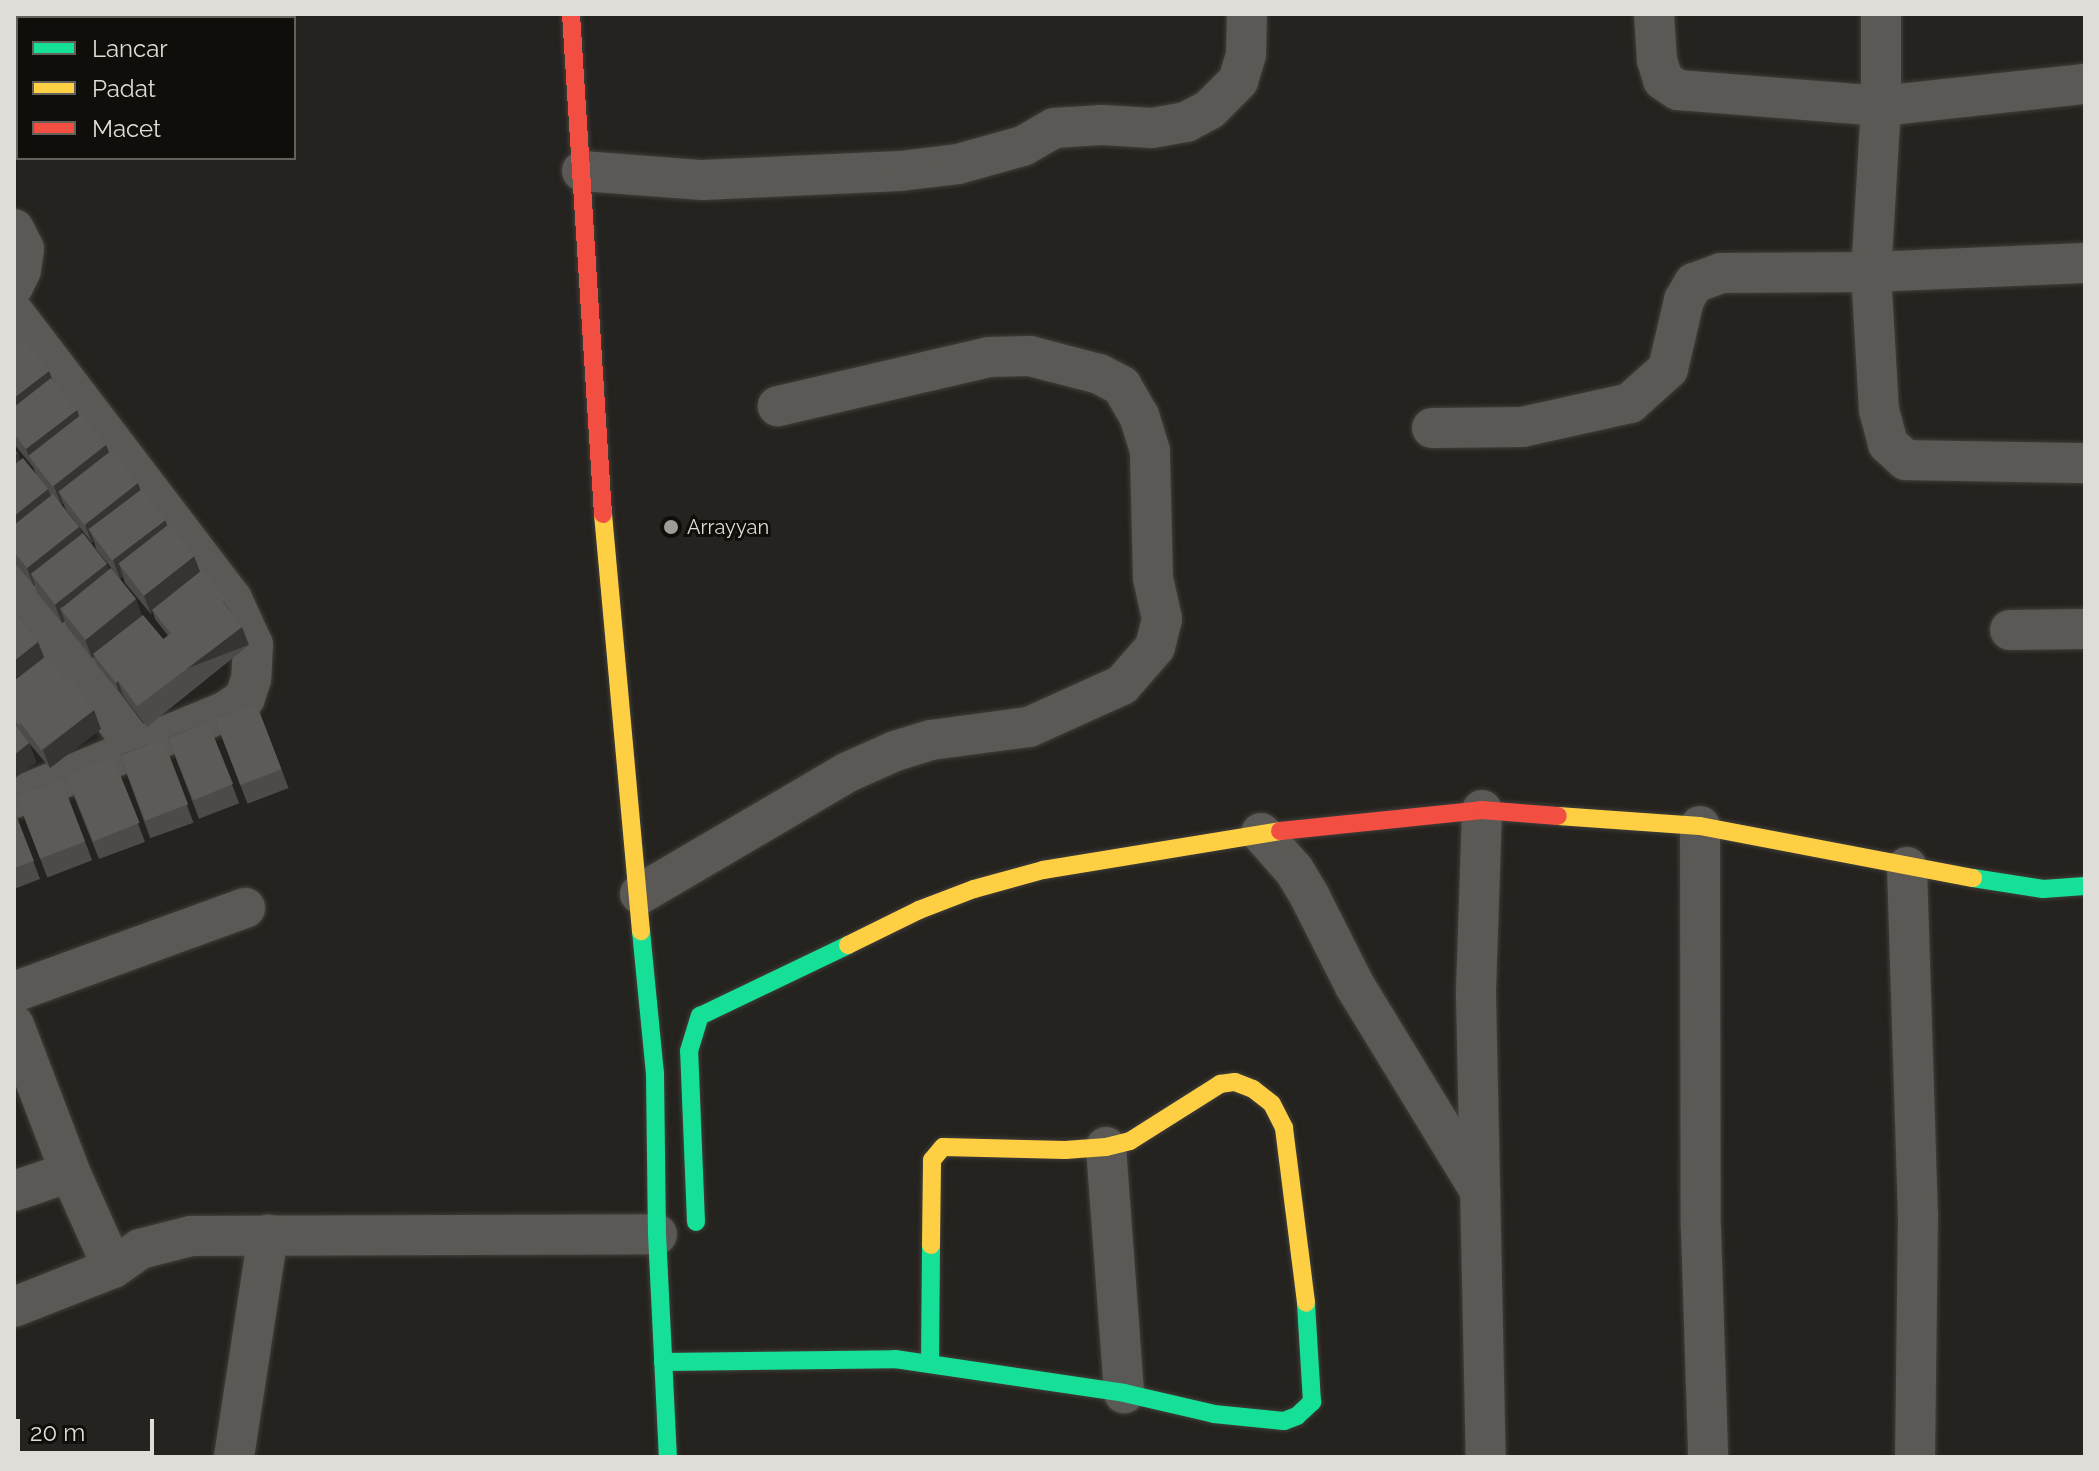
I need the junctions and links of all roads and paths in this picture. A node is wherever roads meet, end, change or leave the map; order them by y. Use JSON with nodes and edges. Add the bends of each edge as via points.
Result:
{"nodes":[{"id":1,"x":571,"y":14,"type":"edge"},
{"id":2,"x":1247,"y":14,"type":"edge"},
{"id":3,"x":1654,"y":14,"type":"edge"},
{"id":4,"x":1881,"y":14,"type":"edge"},
{"id":5,"x":2085,"y":84,"type":"edge"},
{"id":6,"x":1881,"y":106,"type":"junction"},
{"id":7,"x":582,"y":171,"type":"junction"},
{"id":8,"x":14,"y":229,"type":"edge"},
{"id":9,"x":2085,"y":263,"type":"edge"},
{"id":10,"x":1871,"y":272,"type":"junction"},
{"id":11,"x":14,"y":285,"type":"edge"},
{"id":12,"x":14,"y":313,"type":"edge"},
{"id":13,"x":778,"y":406,"type":"dead end"},
{"id":14,"x":1432,"y":428,"type":"dead end"},
{"id":15,"x":2085,"y":463,"type":"edge"},
{"id":16,"x":14,"y":585,"type":"edge"},
{"id":17,"x":2085,"y":629,"type":"edge"},
{"id":18,"x":2010,"y":630,"type":"dead end"},
{"id":19,"x":138,"y":750,"type":"junction"},
{"id":20,"x":14,"y":798,"type":"edge"},
{"id":21,"x":1482,"y":810,"type":"junction"},
{"id":22,"x":1700,"y":826,"type":"junction"},
{"id":23,"x":1261,"y":833,"type":"junction"},
{"id":24,"x":1907,"y":867,"type":"junction"},
{"id":25,"x":2085,"y":886,"type":"edge"},
{"id":26,"x":640,"y":894,"type":"junction"},
{"id":27,"x":245,"y":908,"type":"dead end"},
{"id":28,"x":14,"y":992,"type":"edge"},
{"id":29,"x":14,"y":1025,"type":"edge"},
{"id":30,"x":1106,"y":1147,"type":"junction"},
{"id":31,"x":70,"y":1172,"type":"junction"},
{"id":32,"x":14,"y":1191,"type":"edge"},
{"id":33,"x":1482,"y":1194,"type":"junction"},
{"id":34,"x":696,"y":1222,"type":"dead end"},
{"id":35,"x":657,"y":1234,"type":"junction"},
{"id":36,"x":268,"y":1235,"type":"junction"},
{"id":37,"x":113,"y":1268,"type":"junction"},
{"id":38,"x":14,"y":1307,"type":"edge"},
{"id":39,"x":663,"y":1362,"type":"junction"},
{"id":40,"x":930,"y":1363,"type":"junction"},
{"id":41,"x":1124,"y":1393,"type":"junction"},
{"id":42,"x":234,"y":1457,"type":"edge"},
{"id":43,"x":668,"y":1457,"type":"edge"},
{"id":44,"x":1486,"y":1457,"type":"edge"},
{"id":45,"x":1708,"y":1457,"type":"edge"},
{"id":46,"x":1915,"y":1457,"type":"edge"}],
"edges":[{"from":1,"to":7,"type":"street"},
{"from":2,"to":7,"type":"street","via":[[1246,54],[1238,81],[1210,109],[1186,122],[1152,128],[1054,128],[1023,146],[958,164],[900,171],[703,180]]},
{"from":3,"to":6,"type":"street","via":[[1663,80],[1678,90]]},
{"from":4,"to":6,"type":"street"},
{"from":5,"to":6,"type":"street"},
{"from":6,"to":10,"type":"street"},
{"from":7,"to":26,"type":"street","via":[[604,537]]},
{"from":8,"to":11,"type":"street","via":[[24,249]]},
{"from":9,"to":10,"type":"street"},
{"from":10,"to":14,"type":"street","via":[[1721,273],[1694,283],[1684,300],[1668,369],[1630,403],[1522,427]]},
{"from":10,"to":15,"type":"street","via":[[1879,410],[1888,444],[1906,460]]},
{"from":12,"to":19,"type":"street","via":[[232,599],[253,645],[245,698]]},
{"from":13,"to":26,"type":"street","via":[[989,357],[1030,356],[1099,374],[1122,386],[1150,451],[1153,578],[1162,619],[1155,647],[1122,685],[1029,727],[931,740],[848,772]]},
{"from":16,"to":19,"type":"street"},
{"from":17,"to":18,"type":"street"},
{"from":19,"to":20,"type":"street"},
{"from":21,"to":22,"type":"street"},
{"from":21,"to":23,"type":"street"},
{"from":21,"to":33,"type":"street","via":[[1476,994]]},
{"from":22,"to":24,"type":"street"},
{"from":22,"to":45,"type":"street","via":[[1701,1228]]},
{"from":23,"to":33,"type":"street","via":[[1294,870],[1355,986]]},
{"from":23,"to":34,"type":"street","via":[[1043,870],[974,889],[919,910],[700,1016],[689,1051]]},
{"from":24,"to":25,"type":"street","via":[[2043,889]]},
{"from":24,"to":46,"type":"street","via":[[1918,1216]]},
{"from":26,"to":35,"type":"street","via":[[655,1073]]},
{"from":27,"to":28,"type":"street"},
{"from":29,"to":31,"type":"street"},
{"from":30,"to":40,"type":"street","via":[[943,1147],[932,1160]]},
{"from":30,"to":41,"type":"street"},
{"from":30,"to":41,"type":"street","via":[[1130,1141],[1220,1084],[1235,1082],[1253,1089],[1272,1104],[1284,1128],[1303,1260],[1312,1402],[1297,1416],[1284,1421],[1214,1414]]},
{"from":31,"to":32,"type":"street"},
{"from":31,"to":37,"type":"street"},
{"from":33,"to":44,"type":"street"},
{"from":35,"to":36,"type":"street"},
{"from":35,"to":39,"type":"street"},
{"from":36,"to":37,"type":"street","via":[[191,1236],[140,1249]]},
{"from":36,"to":42,"type":"street"},
{"from":37,"to":38,"type":"street"},
{"from":39,"to":40,"type":"street"},
{"from":39,"to":43,"type":"street"},
{"from":40,"to":41,"type":"street"}]}
